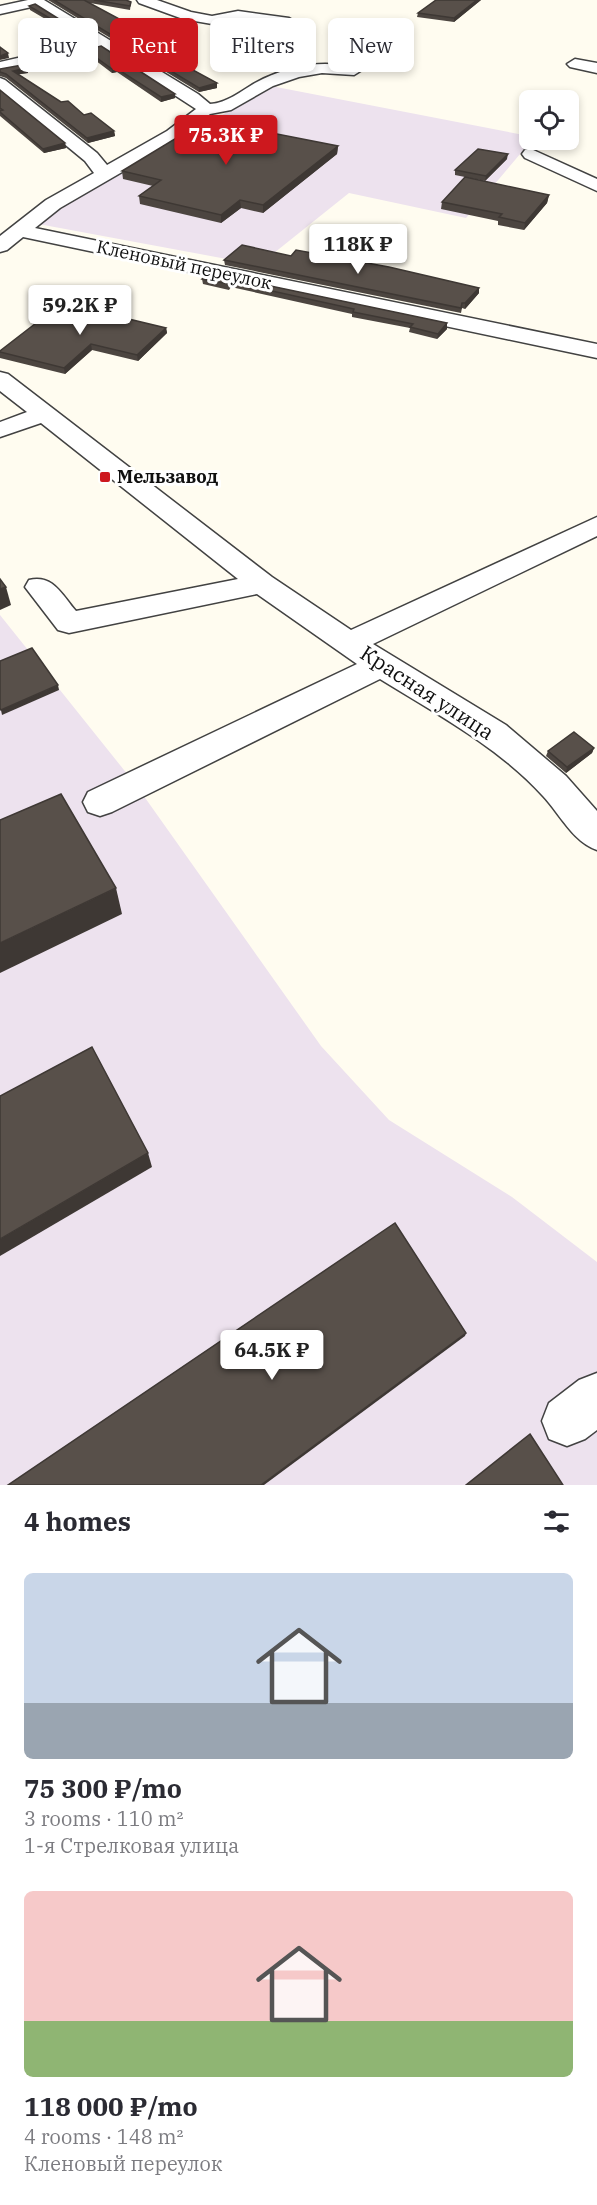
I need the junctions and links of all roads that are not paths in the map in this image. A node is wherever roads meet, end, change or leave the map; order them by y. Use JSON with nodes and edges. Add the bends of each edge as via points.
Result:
{"nodes":[{"id":1,"x":144,"y":0,"type":"edge"},
{"id":2,"x":36,"y":1,"type":"edge"},
{"id":3,"x":0,"y":10,"type":"edge"},
{"id":4,"x":222,"y":18,"type":"edge"},
{"id":5,"x":260,"y":18,"type":"edge"},
{"id":6,"x":210,"y":20,"type":"edge"},
{"id":7,"x":104,"y":43,"type":"junction"},
{"id":8,"x":575,"y":64,"type":"dead end"},
{"id":9,"x":0,"y":67,"type":"edge"},
{"id":10,"x":328,"y":68,"type":"edge"},
{"id":11,"x":597,"y":68,"type":"edge"},
{"id":12,"x":266,"y":72,"type":"edge"},
{"id":13,"x":277,"y":79,"type":"junction"},
{"id":14,"x":0,"y":83,"type":"edge"},
{"id":15,"x":206,"y":109,"type":"junction"},
{"id":16,"x":531,"y":154,"type":"dead end"},
{"id":17,"x":104,"y":173,"type":"junction"},
{"id":18,"x":597,"y":186,"type":"edge"},
{"id":19,"x":18,"y":231,"type":"junction"},
{"id":20,"x":0,"y":246,"type":"edge"},
{"id":21,"x":597,"y":351,"type":"edge"},
{"id":22,"x":0,"y":379,"type":"edge"},
{"id":23,"x":44,"y":414,"type":"junction"},
{"id":24,"x":0,"y":430,"type":"edge"},
{"id":25,"x":597,"y":525,"type":"edge"},
{"id":26,"x":262,"y":584,"type":"junction"},
{"id":27,"x":39,"y":587,"type":"dead end"},
{"id":28,"x":349,"y":643,"type":"junction"},
{"id":29,"x":381,"y":665,"type":"junction"},
{"id":30,"x":582,"y":800,"type":"edge"},
{"id":31,"x":100,"y":802,"type":"dead end"},
{"id":32,"x":597,"y":836,"type":"edge"}],
"edges":[{"from":1,"to":6,"type":"street"},
{"from":2,"to":3,"type":"street"},
{"from":2,"to":7,"type":"street"},
{"from":4,"to":5,"type":"street"},
{"from":7,"to":9,"type":"street"},
{"from":7,"to":15,"type":"street"},
{"from":8,"to":11,"type":"street"},
{"from":10,"to":13,"type":"street"},
{"from":12,"to":13,"type":"street"},
{"from":13,"to":15,"type":"street","via":[[232,105]]},
{"from":14,"to":17,"type":"street","via":[[91,157]]},
{"from":15,"to":17,"type":"street","via":[[173,135]]},
{"from":16,"to":18,"type":"street"},
{"from":17,"to":19,"type":"street"},
{"from":19,"to":20,"type":"street"},
{"from":19,"to":21,"type":"street","name":"Кленовый переулок"},
{"from":22,"to":23,"type":"street"},
{"from":23,"to":24,"type":"street"},
{"from":23,"to":26,"type":"street"},
{"from":25,"to":28,"type":"street","name":"Красная улица"},
{"from":26,"to":27,"type":"street","via":[[69,623]]},
{"from":26,"to":28,"type":"street"},
{"from":28,"to":29,"type":"street","name":"Красная улица"},
{"from":29,"to":30,"type":"street","name":"Красная улица","via":[[494,734],[554,785]]},
{"from":29,"to":31,"type":"street"},
{"from":30,"to":32,"type":"street","name":"Красная улица"}]}
